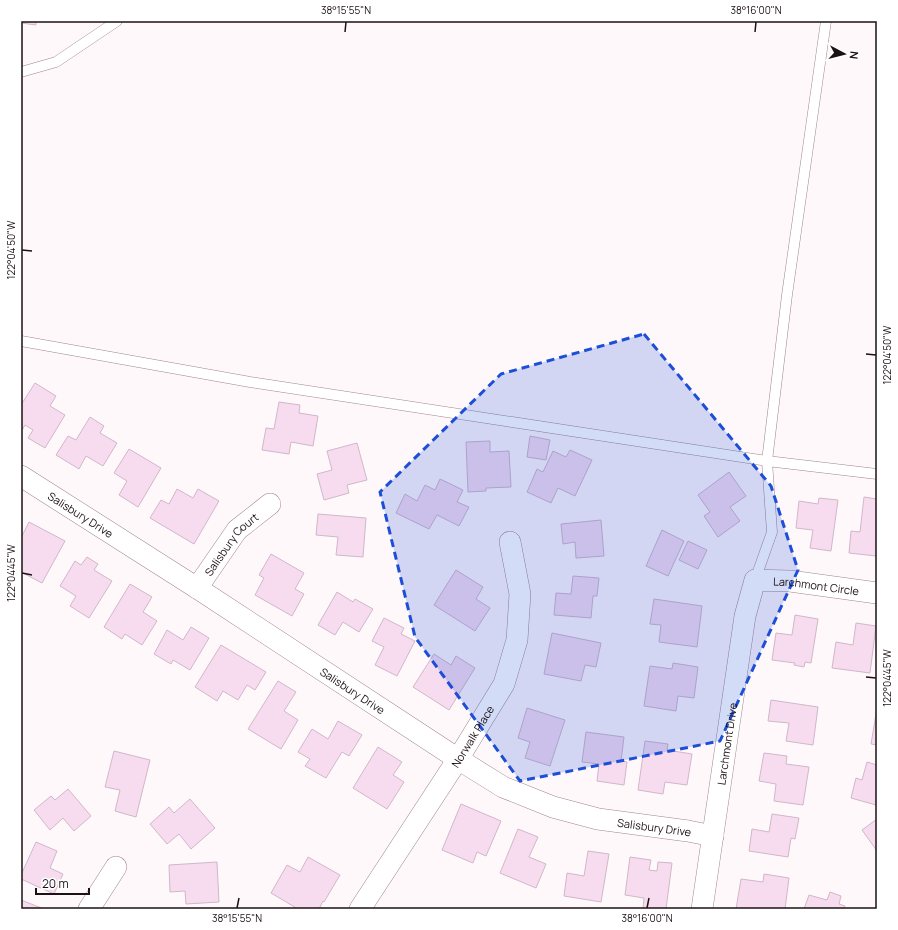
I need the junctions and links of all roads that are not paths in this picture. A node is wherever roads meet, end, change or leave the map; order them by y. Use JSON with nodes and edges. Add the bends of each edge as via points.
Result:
{"nodes":[{"id":1,"x":117,"y":21,"type":"edge"},
{"id":2,"x":826,"y":21,"type":"edge"},
{"id":3,"x":21,"y":72,"type":"edge"},
{"id":4,"x":21,"y":341,"type":"edge"},
{"id":5,"x":767,"y":461,"type":"junction"},
{"id":6,"x":877,"y":474,"type":"edge"},
{"id":7,"x":21,"y":476,"type":"edge"},
{"id":8,"x":270,"y":504,"type":"dead end"},
{"id":9,"x":510,"y":542,"type":"dead end"},
{"id":10,"x":756,"y":580,"type":"junction"},
{"id":11,"x":196,"y":588,"type":"junction"},
{"id":12,"x":877,"y":593,"type":"edge"},
{"id":13,"x":458,"y":759,"type":"junction"},
{"id":14,"x":713,"y":836,"type":"junction"},
{"id":15,"x":116,"y":867,"type":"dead end"},
{"id":16,"x":89,"y":909,"type":"edge"},
{"id":17,"x":360,"y":909,"type":"edge"},
{"id":18,"x":702,"y":909,"type":"edge"}],
"edges":[{"from":1,"to":3,"type":"lane","via":[[56,62]]},
{"from":2,"to":5,"type":"lane","via":[[787,294]]},
{"from":4,"to":5,"type":"lane","via":[[250,382]]},
{"from":5,"to":6,"type":"lane"},
{"from":5,"to":10,"type":"lane","via":[[772,532]]},
{"from":7,"to":11,"type":"street","name":"Salisbury Drive"},
{"from":8,"to":11,"type":"street","name":"Salisbury Court","via":[[237,530]]},
{"from":9,"to":13,"type":"street","name":"Norwalk Place","via":[[520,594],[517,640],[504,684]]},
{"from":10,"to":12,"type":"street","name":"Larchmont Circle","via":[[790,581]]},
{"from":10,"to":14,"type":"street","name":"Larchmont Drive","via":[[745,616]]},
{"from":11,"to":13,"type":"street","name":"Salisbury Drive"},
{"from":13,"to":14,"type":"street","name":"Salisbury Drive","via":[[503,786],[553,807],[598,819]]},
{"from":13,"to":17,"type":"street","name":"Norwalk Place"},
{"from":14,"to":18,"type":"street","name":"Larchmont Drive"},
{"from":15,"to":16,"type":"street"}]}
